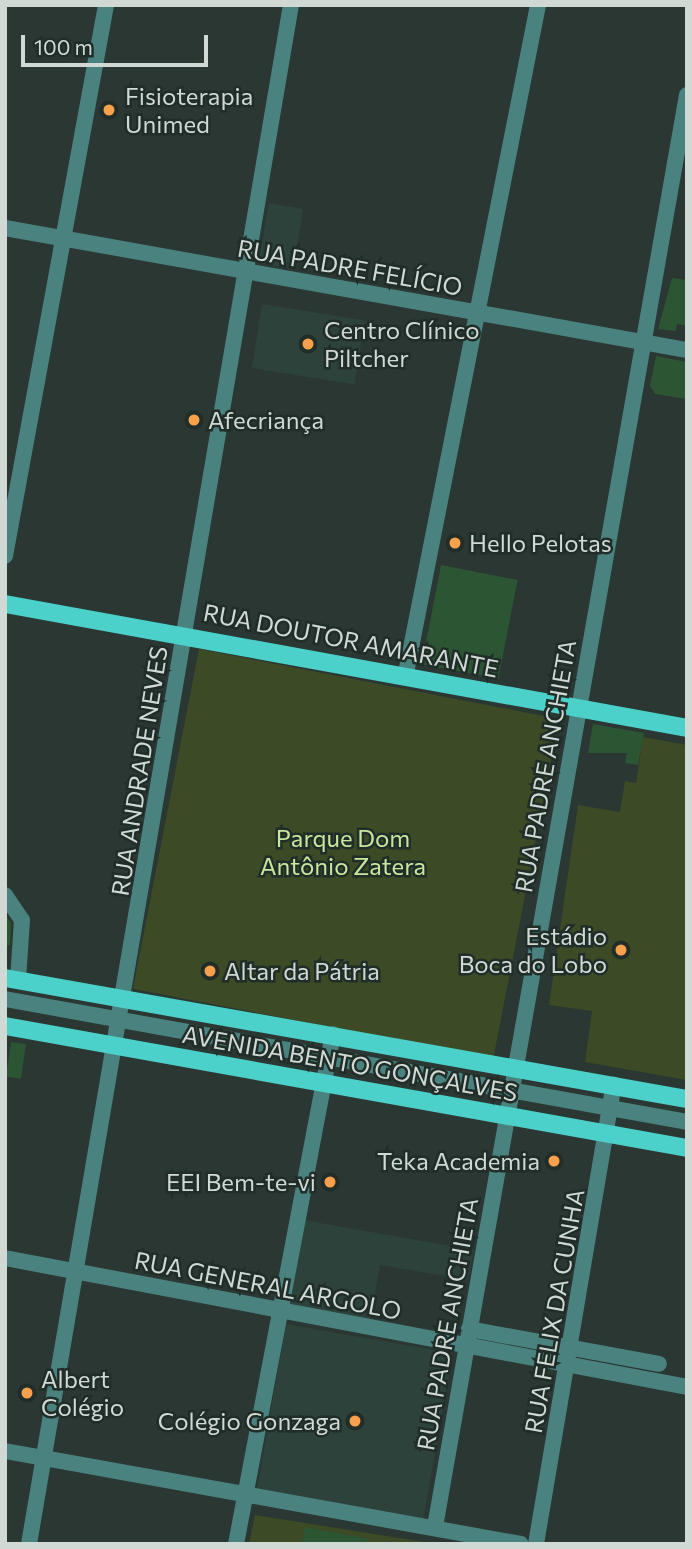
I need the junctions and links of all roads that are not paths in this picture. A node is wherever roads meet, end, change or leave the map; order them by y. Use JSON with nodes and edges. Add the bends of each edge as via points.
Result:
{"nodes":[{"id":1,"x":106,"y":5,"type":"edge"},
{"id":2,"x":291,"y":5,"type":"edge"},
{"id":3,"x":538,"y":5,"type":"edge"},
{"id":4,"x":687,"y":95,"type":"edge"},
{"id":5,"x":5,"y":228,"type":"edge"},
{"id":6,"x":63,"y":239,"type":"junction"},
{"id":7,"x":247,"y":272,"type":"junction"},
{"id":8,"x":478,"y":313,"type":"junction"},
{"id":9,"x":644,"y":342,"type":"junction"},
{"id":10,"x":687,"y":350,"type":"edge"},
{"id":11,"x":5,"y":556,"type":"edge"},
{"id":12,"x":5,"y":604,"type":"edge"},
{"id":13,"x":185,"y":634,"type":"junction"},
{"id":14,"x":406,"y":673,"type":"junction"},
{"id":15,"x":578,"y":708,"type":"junction"},
{"id":16,"x":687,"y":728,"type":"edge"},
{"id":17,"x":5,"y":895,"type":"edge"},
{"id":18,"x":12,"y":979,"type":"edge"},
{"id":19,"x":5,"y":999,"type":"edge"},
{"id":20,"x":124,"y":999,"type":"junction"},
{"id":21,"x":120,"y":1020,"type":"junction"},
{"id":22,"x":5,"y":1026,"type":"edge"},
{"id":23,"x":333,"y":1034,"type":"junction"},
{"id":24,"x":115,"y":1045,"type":"junction"},
{"id":25,"x":330,"y":1059,"type":"junction"},
{"id":26,"x":515,"y":1068,"type":"junction"},
{"id":27,"x":325,"y":1083,"type":"junction"},
{"id":28,"x":614,"y":1085,"type":"junction"},
{"id":29,"x":511,"y":1091,"type":"junction"},
{"id":30,"x":687,"y":1099,"type":"edge"},
{"id":31,"x":611,"y":1108,"type":"junction"},
{"id":32,"x":507,"y":1116,"type":"junction"},
{"id":33,"x":687,"y":1122,"type":"edge"},
{"id":34,"x":608,"y":1135,"type":"junction"},
{"id":35,"x":687,"y":1148,"type":"edge"},
{"id":36,"x":5,"y":1258,"type":"edge"},
{"id":37,"x":77,"y":1271,"type":"junction"},
{"id":38,"x":282,"y":1313,"type":"junction"},
{"id":39,"x":467,"y":1336,"type":"junction"},
{"id":40,"x":569,"y":1356,"type":"junction"},
{"id":41,"x":659,"y":1364,"type":"dead end"},
{"id":42,"x":687,"y":1387,"type":"edge"},
{"id":43,"x":5,"y":1451,"type":"edge"},
{"id":44,"x":43,"y":1457,"type":"junction"},
{"id":45,"x":247,"y":1495,"type":"junction"},
{"id":46,"x":436,"y":1538,"type":"edge"},
{"id":47,"x":513,"y":1543,"type":"edge"},
{"id":48,"x":29,"y":1544,"type":"edge"},
{"id":49,"x":236,"y":1544,"type":"edge"},
{"id":50,"x":536,"y":1544,"type":"edge"}],
"edges":[{"from":1,"to":6,"type":"street"},
{"from":2,"to":7,"type":"street","name":"RUA ANDRADE NEVES"},
{"from":3,"to":8,"type":"street"},
{"from":4,"to":9,"type":"street","name":"RUA PADRE ANCHIETA"},
{"from":5,"to":6,"type":"street","name":"RUA PADRE FELÍCIO"},
{"from":6,"to":7,"type":"street","name":"RUA PADRE FELÍCIO"},
{"from":6,"to":11,"type":"street"},
{"from":7,"to":8,"type":"street","name":"RUA PADRE FELÍCIO"},
{"from":7,"to":13,"type":"street","name":"RUA ANDRADE NEVES"},
{"from":8,"to":9,"type":"street","name":"RUA PADRE FELÍCIO"},
{"from":8,"to":14,"type":"street"},
{"from":9,"to":10,"type":"street","name":"RUA PADRE FELÍCIO"},
{"from":9,"to":15,"type":"street","name":"RUA PADRE ANCHIETA"},
{"from":12,"to":13,"type":"main road","name":"RUA DOUTOR AMARANTE"},
{"from":13,"to":14,"type":"main road","name":"RUA DOUTOR AMARANTE"},
{"from":13,"to":20,"type":"street","name":"RUA ANDRADE NEVES"},
{"from":14,"to":15,"type":"main road","name":"RUA DOUTOR AMARANTE"},
{"from":15,"to":16,"type":"main road","name":"RUA DOUTOR AMARANTE"},
{"from":15,"to":26,"type":"street","name":"RUA PADRE ANCHIETA"},
{"from":17,"to":18,"type":"street","via":[[22,920]]},
{"from":18,"to":20,"type":"main road","name":"AVENIDA BENTO GONÇALVES"},
{"from":19,"to":21,"type":"street"},
{"from":20,"to":21,"type":"street","name":"RUA ANDRADE NEVES"},
{"from":20,"to":23,"type":"main road","name":"AVENIDA BENTO GONÇALVES"},
{"from":21,"to":24,"type":"street","name":"RUA ANDRADE NEVES"},
{"from":21,"to":25,"type":"street"},
{"from":22,"to":24,"type":"main road","name":"AVENIDA BENTO GONÇALVES"},
{"from":23,"to":25,"type":"street"},
{"from":23,"to":26,"type":"main road","name":"AVENIDA BENTO GONÇALVES"},
{"from":24,"to":27,"type":"main road","name":"AVENIDA BENTO GONÇALVES"},
{"from":24,"to":37,"type":"street","name":"RUA ANDRADE NEVES"},
{"from":25,"to":27,"type":"street"},
{"from":25,"to":29,"type":"street"},
{"from":26,"to":28,"type":"main road","name":"AVENIDA BENTO GONÇALVES"},
{"from":26,"to":29,"type":"street","name":"RUA PADRE ANCHIETA"},
{"from":27,"to":32,"type":"main road","name":"AVENIDA BENTO GONÇALVES"},
{"from":27,"to":38,"type":"street"},
{"from":28,"to":30,"type":"main road","name":"AVENIDA BENTO GONÇALVES"},
{"from":28,"to":31,"type":"street","name":"RUA FELIX DA CUNHA"},
{"from":29,"to":31,"type":"street"},
{"from":29,"to":32,"type":"street","name":"RUA PADRE ANCHIETA"},
{"from":31,"to":33,"type":"street"},
{"from":31,"to":34,"type":"street","name":"RUA FELIX DA CUNHA"},
{"from":32,"to":34,"type":"main road","name":"AVENIDA BENTO GONÇALVES"},
{"from":32,"to":39,"type":"street","name":"RUA PADRE ANCHIETA"},
{"from":34,"to":35,"type":"main road","name":"AVENIDA BENTO GONÇALVES"},
{"from":34,"to":40,"type":"street","name":"RUA FELIX DA CUNHA"},
{"from":36,"to":37,"type":"street","name":"RUA GENERAL ARGOLO"},
{"from":37,"to":38,"type":"street","name":"RUA GENERAL ARGOLO"},
{"from":37,"to":44,"type":"street","name":"RUA ANDRADE NEVES"},
{"from":38,"to":39,"type":"street","name":"RUA GENERAL ARGOLO"},
{"from":38,"to":45,"type":"street"},
{"from":39,"to":40,"type":"street","name":"RUA GENERAL ARGOLO"},
{"from":39,"to":46,"type":"street","name":"RUA PADRE ANCHIETA"},
{"from":40,"to":41,"type":"street","name":"RUA GENERAL ARGOLO"},
{"from":40,"to":42,"type":"street","name":"RUA GENERAL ARGOLO"},
{"from":40,"to":50,"type":"street","name":"RUA FELIX DA CUNHA"},
{"from":43,"to":44,"type":"street"},
{"from":44,"to":45,"type":"street"},
{"from":44,"to":48,"type":"street","name":"RUA ANDRADE NEVES"},
{"from":45,"to":46,"type":"street"},
{"from":45,"to":49,"type":"street"},
{"from":46,"to":47,"type":"street"}]}
